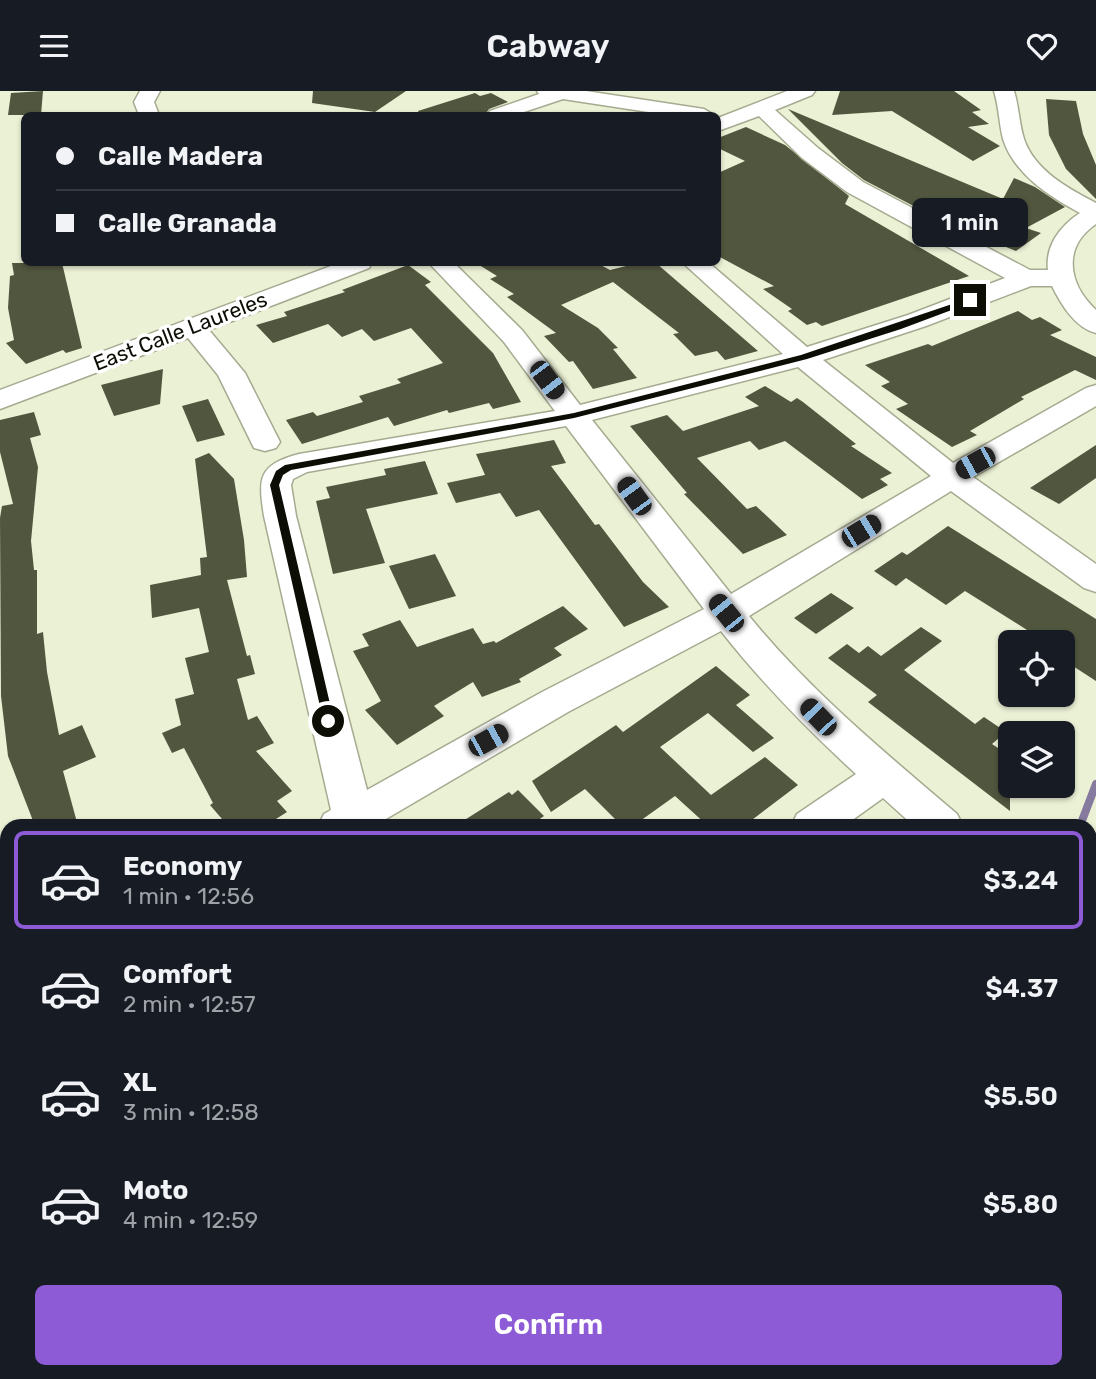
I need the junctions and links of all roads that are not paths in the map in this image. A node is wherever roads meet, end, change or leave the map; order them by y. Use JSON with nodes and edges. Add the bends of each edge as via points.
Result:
{"nodes":[{"id":1,"x":150,"y":91,"type":"edge"},
{"id":2,"x":805,"y":91,"type":"edge"},
{"id":3,"x":1004,"y":91,"type":"edge"},
{"id":4,"x":559,"y":92,"type":"edge"},
{"id":5,"x":762,"y":108,"type":"junction"},
{"id":6,"x":148,"y":112,"type":"edge"},
{"id":7,"x":505,"y":112,"type":"edge"},
{"id":8,"x":685,"y":112,"type":"edge"},
{"id":9,"x":722,"y":121,"type":"edge"},
{"id":10,"x":1096,"y":213,"type":"edge"},
{"id":11,"x":351,"y":266,"type":"edge"},
{"id":12,"x":444,"y":266,"type":"edge"},
{"id":13,"x":698,"y":266,"type":"edge"},
{"id":14,"x":1027,"y":278,"type":"junction"},
{"id":15,"x":1061,"y":278,"type":"junction"},
{"id":16,"x":1096,"y":325,"type":"edge"},
{"id":17,"x":192,"y":326,"type":"junction"},
{"id":18,"x":804,"y":357,"type":"junction"},
{"id":19,"x":1096,"y":394,"type":"edge"},
{"id":20,"x":0,"y":400,"type":"edge"},
{"id":21,"x":574,"y":416,"type":"junction"},
{"id":22,"x":265,"y":442,"type":"dead end"},
{"id":23,"x":951,"y":477,"type":"junction"},
{"id":24,"x":1096,"y":580,"type":"edge"},
{"id":25,"x":726,"y":613,"type":"junction"},
{"id":26,"x":883,"y":777,"type":"junction"},
{"id":27,"x":345,"y":819,"type":"edge"},
{"id":28,"x":351,"y":819,"type":"edge"},
{"id":29,"x":822,"y":819,"type":"edge"},
{"id":30,"x":934,"y":819,"type":"edge"}],
"edges":[{"from":1,"to":6,"type":"street","via":[[144,102]]},
{"from":2,"to":5,"type":"street"},
{"from":3,"to":10,"type":"street","via":[[1021,154],[1045,180]]},
{"from":4,"to":7,"type":"street"},
{"from":4,"to":8,"type":"street"},
{"from":5,"to":9,"type":"street"},
{"from":5,"to":14,"type":"street","via":[[855,187]]},
{"from":10,"to":15,"type":"street","via":[[1064,240],[1058,258]]},
{"from":11,"to":17,"type":"street","name":"East Calle Laureles"},
{"from":12,"to":21,"type":"street","via":[[513,337]]},
{"from":13,"to":18,"type":"street"},
{"from":14,"to":15,"type":"street"},
{"from":14,"to":18,"type":"street","via":[[898,328]]},
{"from":15,"to":16,"type":"street","via":[[1077,306]]},
{"from":17,"to":20,"type":"street","name":"East Calle Laureles"},
{"from":17,"to":22,"type":"street","via":[[231,373]]},
{"from":18,"to":21,"type":"street"},
{"from":18,"to":23,"type":"street"},
{"from":19,"to":23,"type":"street"},
{"from":21,"to":25,"type":"street"},
{"from":21,"to":27,"type":"street","via":[[299,464],[279,473],[275,485]]},
{"from":23,"to":24,"type":"street"},
{"from":23,"to":25,"type":"street"},
{"from":25,"to":26,"type":"street","via":[[818,717]]},
{"from":25,"to":28,"type":"street","via":[[555,702]]},
{"from":26,"to":29,"type":"street"},
{"from":26,"to":30,"type":"street"}]}
